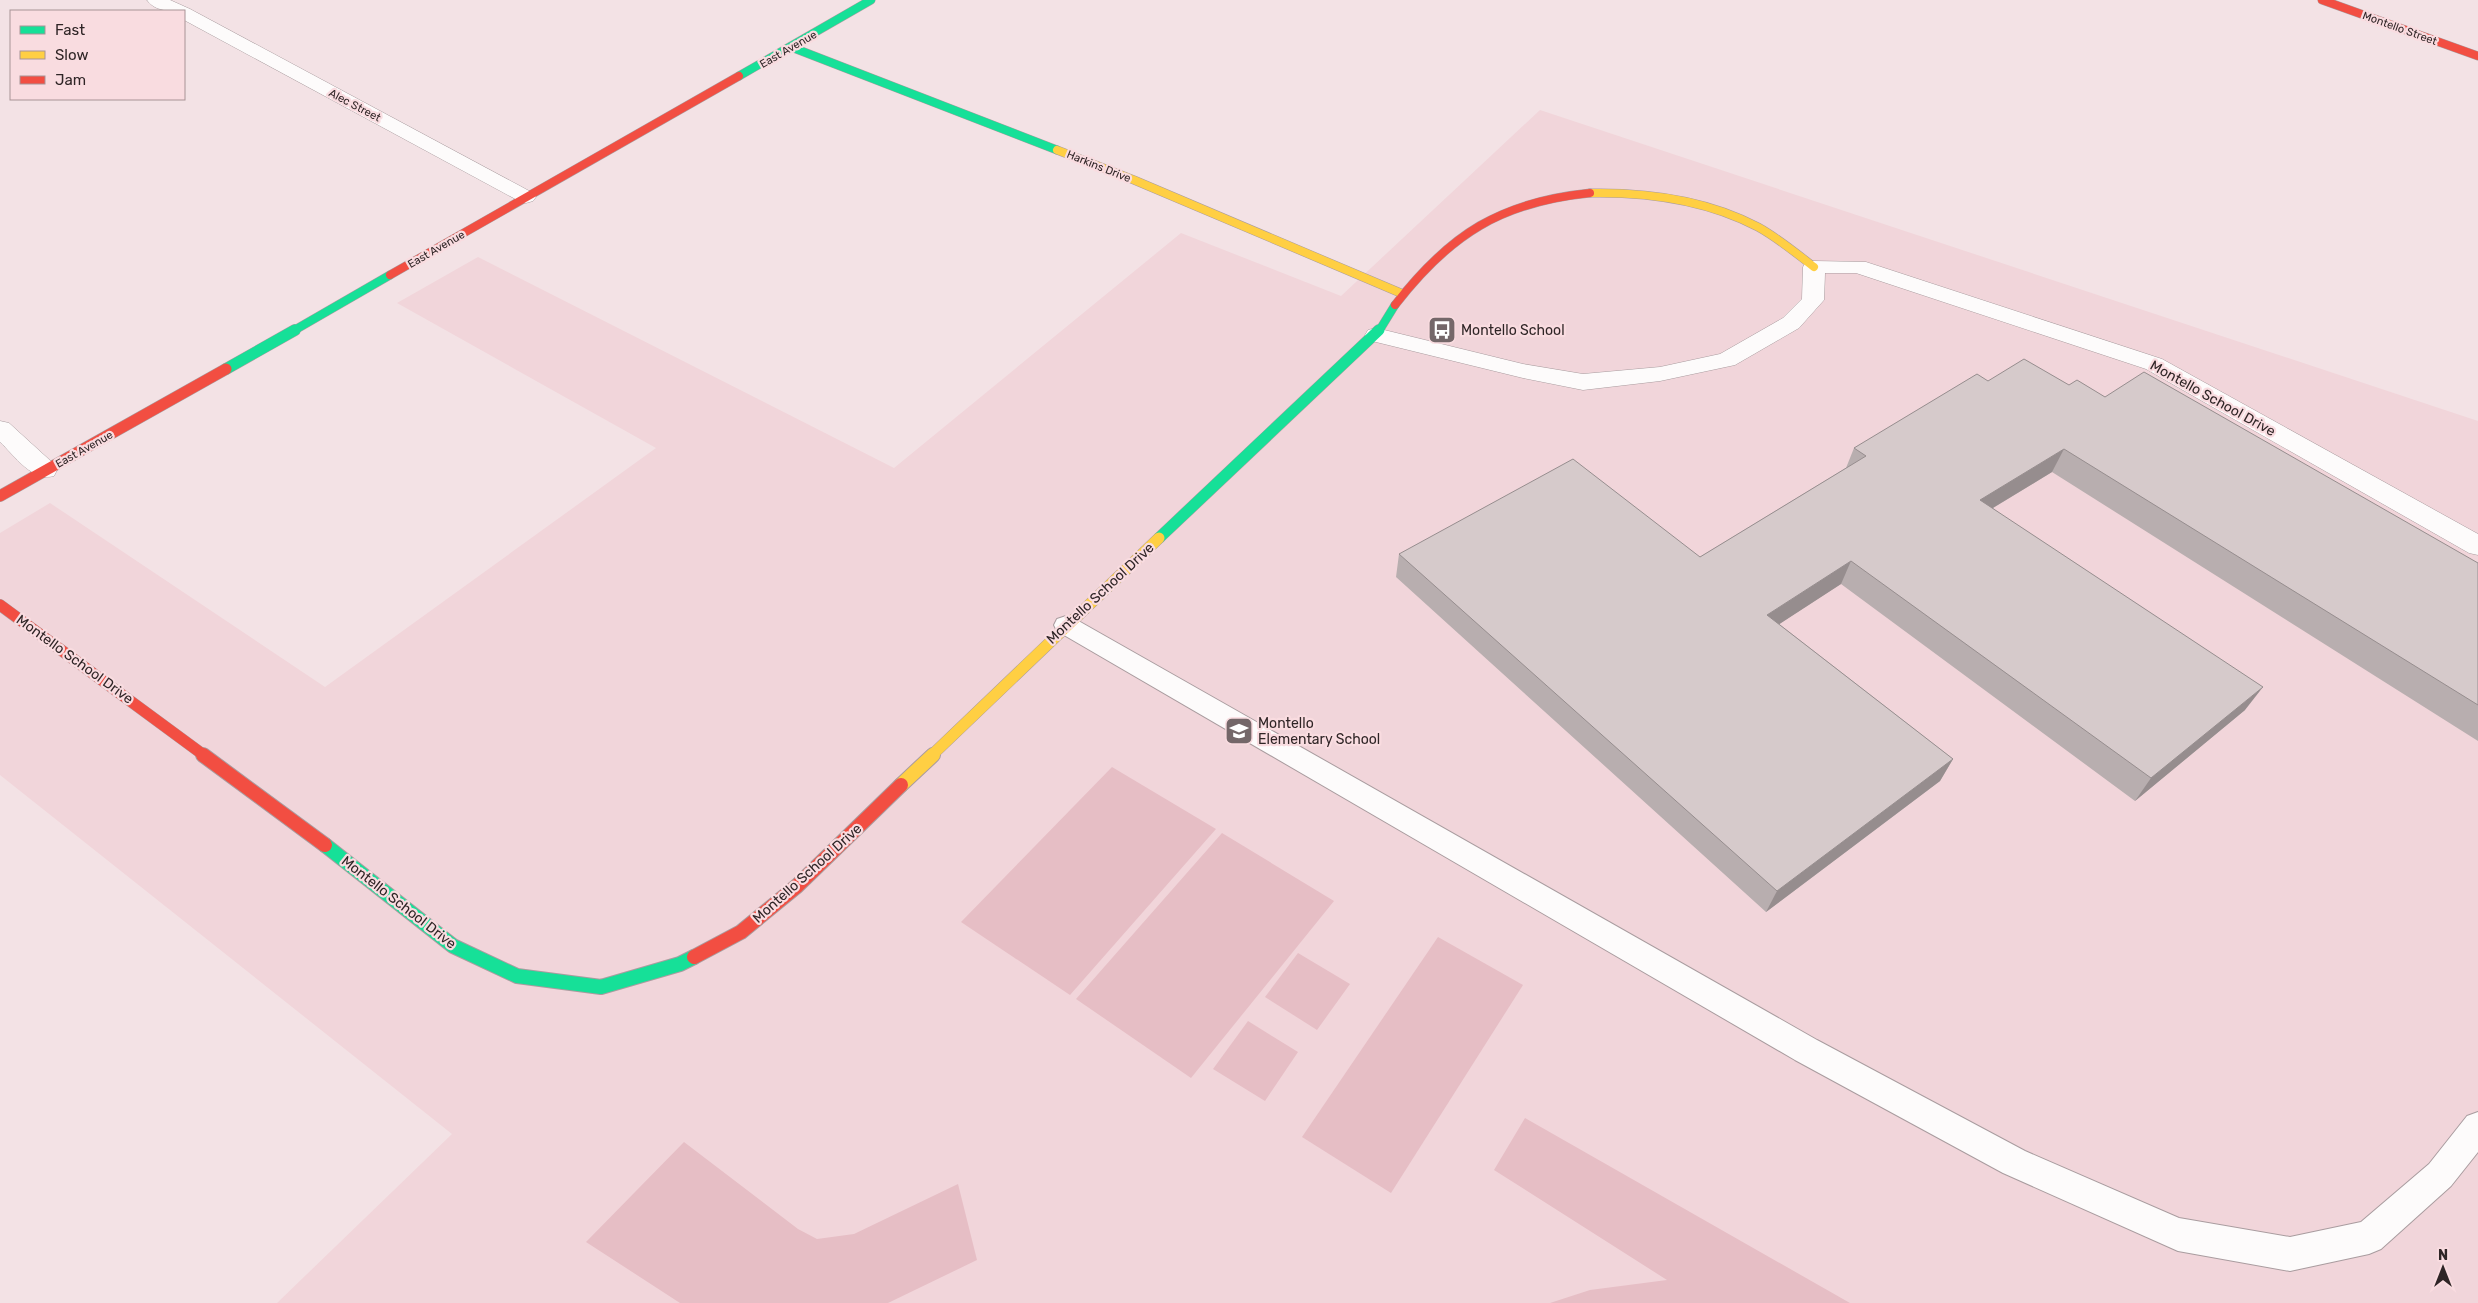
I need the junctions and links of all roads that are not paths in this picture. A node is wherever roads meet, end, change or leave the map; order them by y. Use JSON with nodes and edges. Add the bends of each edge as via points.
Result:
{"nodes":[{"id":1,"x":156,"y":0,"type":"edge"},
{"id":2,"x":871,"y":0,"type":"edge"},
{"id":3,"x":2322,"y":0,"type":"edge"},
{"id":4,"x":178,"y":10,"type":"edge"},
{"id":5,"x":185,"y":14,"type":"edge"},
{"id":6,"x":791,"y":47,"type":"junction"},
{"id":7,"x":2478,"y":56,"type":"edge"},
{"id":8,"x":526,"y":197,"type":"junction"},
{"id":9,"x":1814,"y":267,"type":"junction"},
{"id":10,"x":1403,"y":294,"type":"junction"},
{"id":11,"x":1376,"y":335,"type":"junction"},
{"id":12,"x":0,"y":429,"type":"edge"},
{"id":13,"x":45,"y":470,"type":"junction"},
{"id":14,"x":0,"y":496,"type":"edge"},
{"id":15,"x":2478,"y":546,"type":"edge"},
{"id":16,"x":0,"y":605,"type":"edge"},
{"id":17,"x":1066,"y":625,"type":"junction"},
{"id":18,"x":2478,"y":1128,"type":"edge"}],
"edges":[{"from":1,"to":4,"type":"street"},
{"from":2,"to":6,"type":"street","name":"East Avenue"},
{"from":3,"to":7,"type":"street","name":"Montello Street"},
{"from":5,"to":8,"type":"street","name":"Alec Street"},
{"from":6,"to":8,"type":"street","name":"East Avenue"},
{"from":6,"to":10,"type":"street","name":"Harkins Drive","via":[[1134,180]]},
{"from":8,"to":13,"type":"street","name":"East Avenue"},
{"from":9,"to":10,"type":"street","name":"Montello School Drive","via":[[1747,222],[1692,204],[1646,194],[1587,192],[1531,201],[1490,217],[1456,242]]},
{"from":9,"to":11,"type":"street","via":[[1814,300],[1791,323],[1727,360],[1660,374],[1583,382],[1523,372]]},
{"from":9,"to":15,"type":"street","name":"Montello School Drive","via":[[1858,267],[2154,364]]},
{"from":10,"to":11,"type":"street","name":"Montello School Drive"},
{"from":11,"to":17,"type":"street","name":"Montello School Drive"},
{"from":12,"to":13,"type":"street"},
{"from":13,"to":14,"type":"street","name":"East Avenue"},
{"from":16,"to":17,"type":"street","name":"Montello School Drive","via":[[338,855],[453,946],[517,976],[600,986],[680,964],[741,932],[797,886]]},
{"from":17,"to":18,"type":"lane","via":[[1815,1054],[2014,1162],[2178,1234],[2290,1254],[2369,1237],[2440,1175]]}]}
